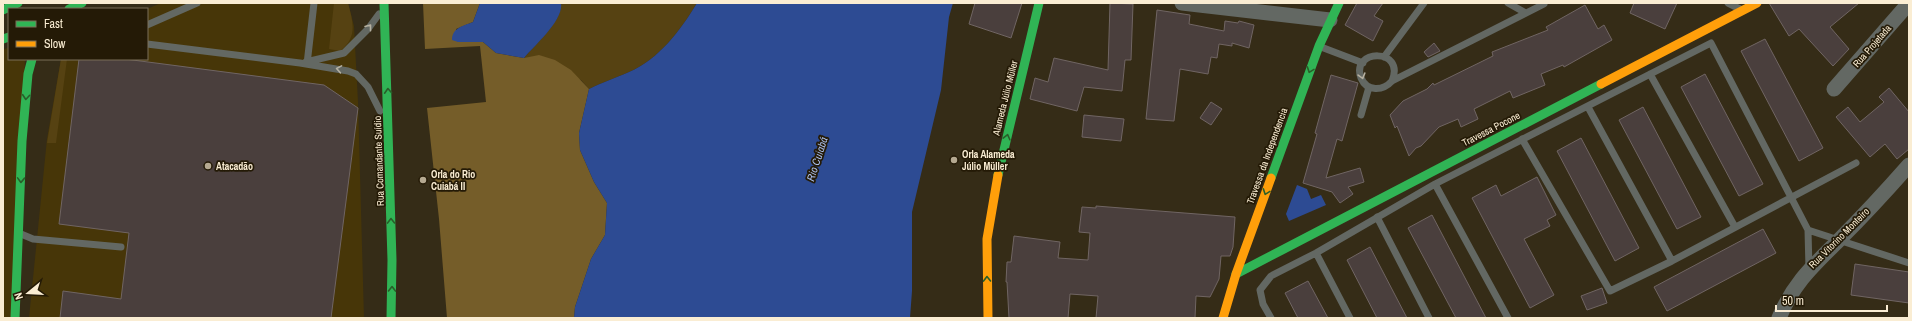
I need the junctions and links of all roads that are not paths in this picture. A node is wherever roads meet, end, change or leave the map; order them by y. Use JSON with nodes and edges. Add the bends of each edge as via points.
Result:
{"nodes":[{"id":1,"x":18,"y":3,"type":"edge"},
{"id":2,"x":82,"y":3,"type":"edge"},
{"id":3,"x":197,"y":3,"type":"edge"},
{"id":4,"x":314,"y":3,"type":"edge"},
{"id":5,"x":1039,"y":3,"type":"edge"},
{"id":6,"x":1182,"y":3,"type":"edge"},
{"id":7,"x":1339,"y":3,"type":"edge"},
{"id":8,"x":1424,"y":3,"type":"edge"},
{"id":9,"x":1508,"y":3,"type":"edge"},
{"id":10,"x":1728,"y":3,"type":"edge"},
{"id":11,"x":1756,"y":3,"type":"edge"},
{"id":12,"x":1909,"y":3,"type":"edge"},
{"id":13,"x":1544,"y":4,"type":"edge"},
{"id":14,"x":384,"y":5,"type":"edge"},
{"id":15,"x":1214,"y":5,"type":"edge"},
{"id":16,"x":71,"y":8,"type":"edge"},
{"id":17,"x":3,"y":10,"type":"edge"},
{"id":18,"x":1744,"y":11,"type":"junction"},
{"id":19,"x":1524,"y":12,"type":"junction"},
{"id":20,"x":1330,"y":20,"type":"junction"},
{"id":21,"x":148,"y":25,"type":"edge"},
{"id":22,"x":148,"y":44,"type":"edge"},
{"id":23,"x":1319,"y":46,"type":"junction"},
{"id":24,"x":1384,"y":57,"type":"junction"},
{"id":25,"x":32,"y":60,"type":"edge"},
{"id":26,"x":305,"y":63,"type":"junction"},
{"id":27,"x":1362,"y":63,"type":"junction"},
{"id":28,"x":1650,"y":74,"type":"junction"},
{"id":29,"x":1392,"y":81,"type":"junction"},
{"id":30,"x":1369,"y":87,"type":"junction"},
{"id":31,"x":1834,"y":89,"type":"dead end"},
{"id":32,"x":1588,"y":107,"type":"junction"},
{"id":33,"x":1361,"y":115,"type":"dead end"},
{"id":34,"x":389,"y":127,"type":"junction"},
{"id":35,"x":1522,"y":139,"type":"junction"},
{"id":36,"x":1856,"y":163,"type":"dead end"},
{"id":37,"x":1909,"y":165,"type":"edge"},
{"id":38,"x":1435,"y":184,"type":"junction"},
{"id":39,"x":1792,"y":197,"type":"junction"},
{"id":40,"x":1377,"y":217,"type":"junction"},
{"id":41,"x":1735,"y":228,"type":"junction"},
{"id":42,"x":1808,"y":230,"type":"junction"},
{"id":43,"x":18,"y":233,"type":"junction"},
{"id":44,"x":1840,"y":239,"type":"junction"},
{"id":45,"x":121,"y":247,"type":"dead end"},
{"id":46,"x":1316,"y":253,"type":"junction"},
{"id":47,"x":1672,"y":261,"type":"junction"},
{"id":48,"x":1909,"y":263,"type":"edge"},
{"id":49,"x":1809,"y":269,"type":"junction"},
{"id":50,"x":1236,"y":274,"type":"junction"},
{"id":51,"x":15,"y":318,"type":"edge"},
{"id":52,"x":391,"y":318,"type":"edge"},
{"id":53,"x":988,"y":318,"type":"edge"},
{"id":54,"x":1222,"y":318,"type":"edge"},
{"id":55,"x":1271,"y":318,"type":"edge"},
{"id":56,"x":1350,"y":318,"type":"edge"},
{"id":57,"x":1429,"y":318,"type":"edge"},
{"id":58,"x":1508,"y":318,"type":"edge"},
{"id":59,"x":1779,"y":318,"type":"edge"}],
"edges":[{"from":1,"to":17,"type":"main road"},
{"from":2,"to":16,"type":"main road"},
{"from":3,"to":21,"type":"lane"},
{"from":4,"to":26,"type":"lane"},
{"from":53,"to":5,"type":"main road","name":"Alameda Júlio Müller","one_way":true,"via":[[986,239],[999,167]]},
{"from":6,"to":15,"type":"street"},
{"from":7,"to":20,"type":"main road","name":"Travessa da Independencia"},
{"from":8,"to":24,"type":"lane"},
{"from":9,"to":19,"type":"lane"},
{"from":10,"to":18,"type":"lane"},
{"from":11,"to":18,"type":"main road","name":"Travessa Pocone"},
{"from":12,"to":31,"type":"street","name":"Rua Projetada"},
{"from":13,"to":19,"type":"lane"},
{"from":26,"to":14,"type":"lane","one_way":true,"via":[[344,53],[368,29]]},
{"from":34,"to":14,"type":"main road","name":"Rua Comandante Suídio","one_way":true},
{"from":15,"to":20,"type":"street"},
{"from":18,"to":50,"type":"main road","name":"Travessa Pocone"},
{"from":19,"to":29,"type":"lane"},
{"from":20,"to":23,"type":"main road","name":"Travessa da Independencia"},
{"from":22,"to":26,"type":"lane"},
{"from":23,"to":27,"type":"lane"},
{"from":23,"to":50,"type":"main road","name":"Travessa da Independencia","one_way":true},
{"from":24,"to":27,"type":"lane","via":[[1370,56]]},
{"from":24,"to":29,"type":"lane","via":[[1392,65]]},
{"from":25,"to":43,"type":"main road","one_way":true,"via":[[26,89]]},
{"from":34,"to":26,"type":"lane","one_way":true,"via":[[368,87],[356,74]]},
{"from":27,"to":30,"type":"lane","one_way":true,"via":[[1360,74]]},
{"from":28,"to":32,"type":"lane"},
{"from":28,"to":39,"type":"lane","via":[[1711,43]]},
{"from":28,"to":41,"type":"lane"},
{"from":29,"to":30,"type":"lane","via":[[1384,88]]},
{"from":30,"to":33,"type":"lane"},
{"from":32,"to":35,"type":"lane"},
{"from":32,"to":47,"type":"lane"},
{"from":52,"to":34,"type":"main road","name":"Rua Comandante Suídio","one_way":true},
{"from":35,"to":38,"type":"lane"},
{"from":35,"to":47,"type":"lane","via":[[1610,291]]},
{"from":36,"to":39,"type":"lane"},
{"from":37,"to":44,"type":"street","name":"Rua Vitorino Monteiro"},
{"from":38,"to":40,"type":"lane"},
{"from":38,"to":58,"type":"lane"},
{"from":39,"to":41,"type":"lane"},
{"from":39,"to":42,"type":"lane"},
{"from":40,"to":46,"type":"lane"},
{"from":40,"to":57,"type":"lane"},
{"from":41,"to":47,"type":"lane"},
{"from":42,"to":44,"type":"lane"},
{"from":42,"to":49,"type":"lane"},
{"from":43,"to":45,"type":"lane","via":[[33,239]]},
{"from":43,"to":51,"type":"main road"},
{"from":44,"to":48,"type":"lane"},
{"from":44,"to":49,"type":"street","name":"Rua Vitorino Monteiro"},
{"from":46,"to":55,"type":"lane","via":[[1271,276],[1260,290],[1263,304]]},
{"from":46,"to":56,"type":"lane"},
{"from":49,"to":59,"type":"street","name":"Rua Vitorino Monteiro","via":[[1786,302]]},
{"from":50,"to":54,"type":"main road","name":"Travessa da Independencia"}]}
